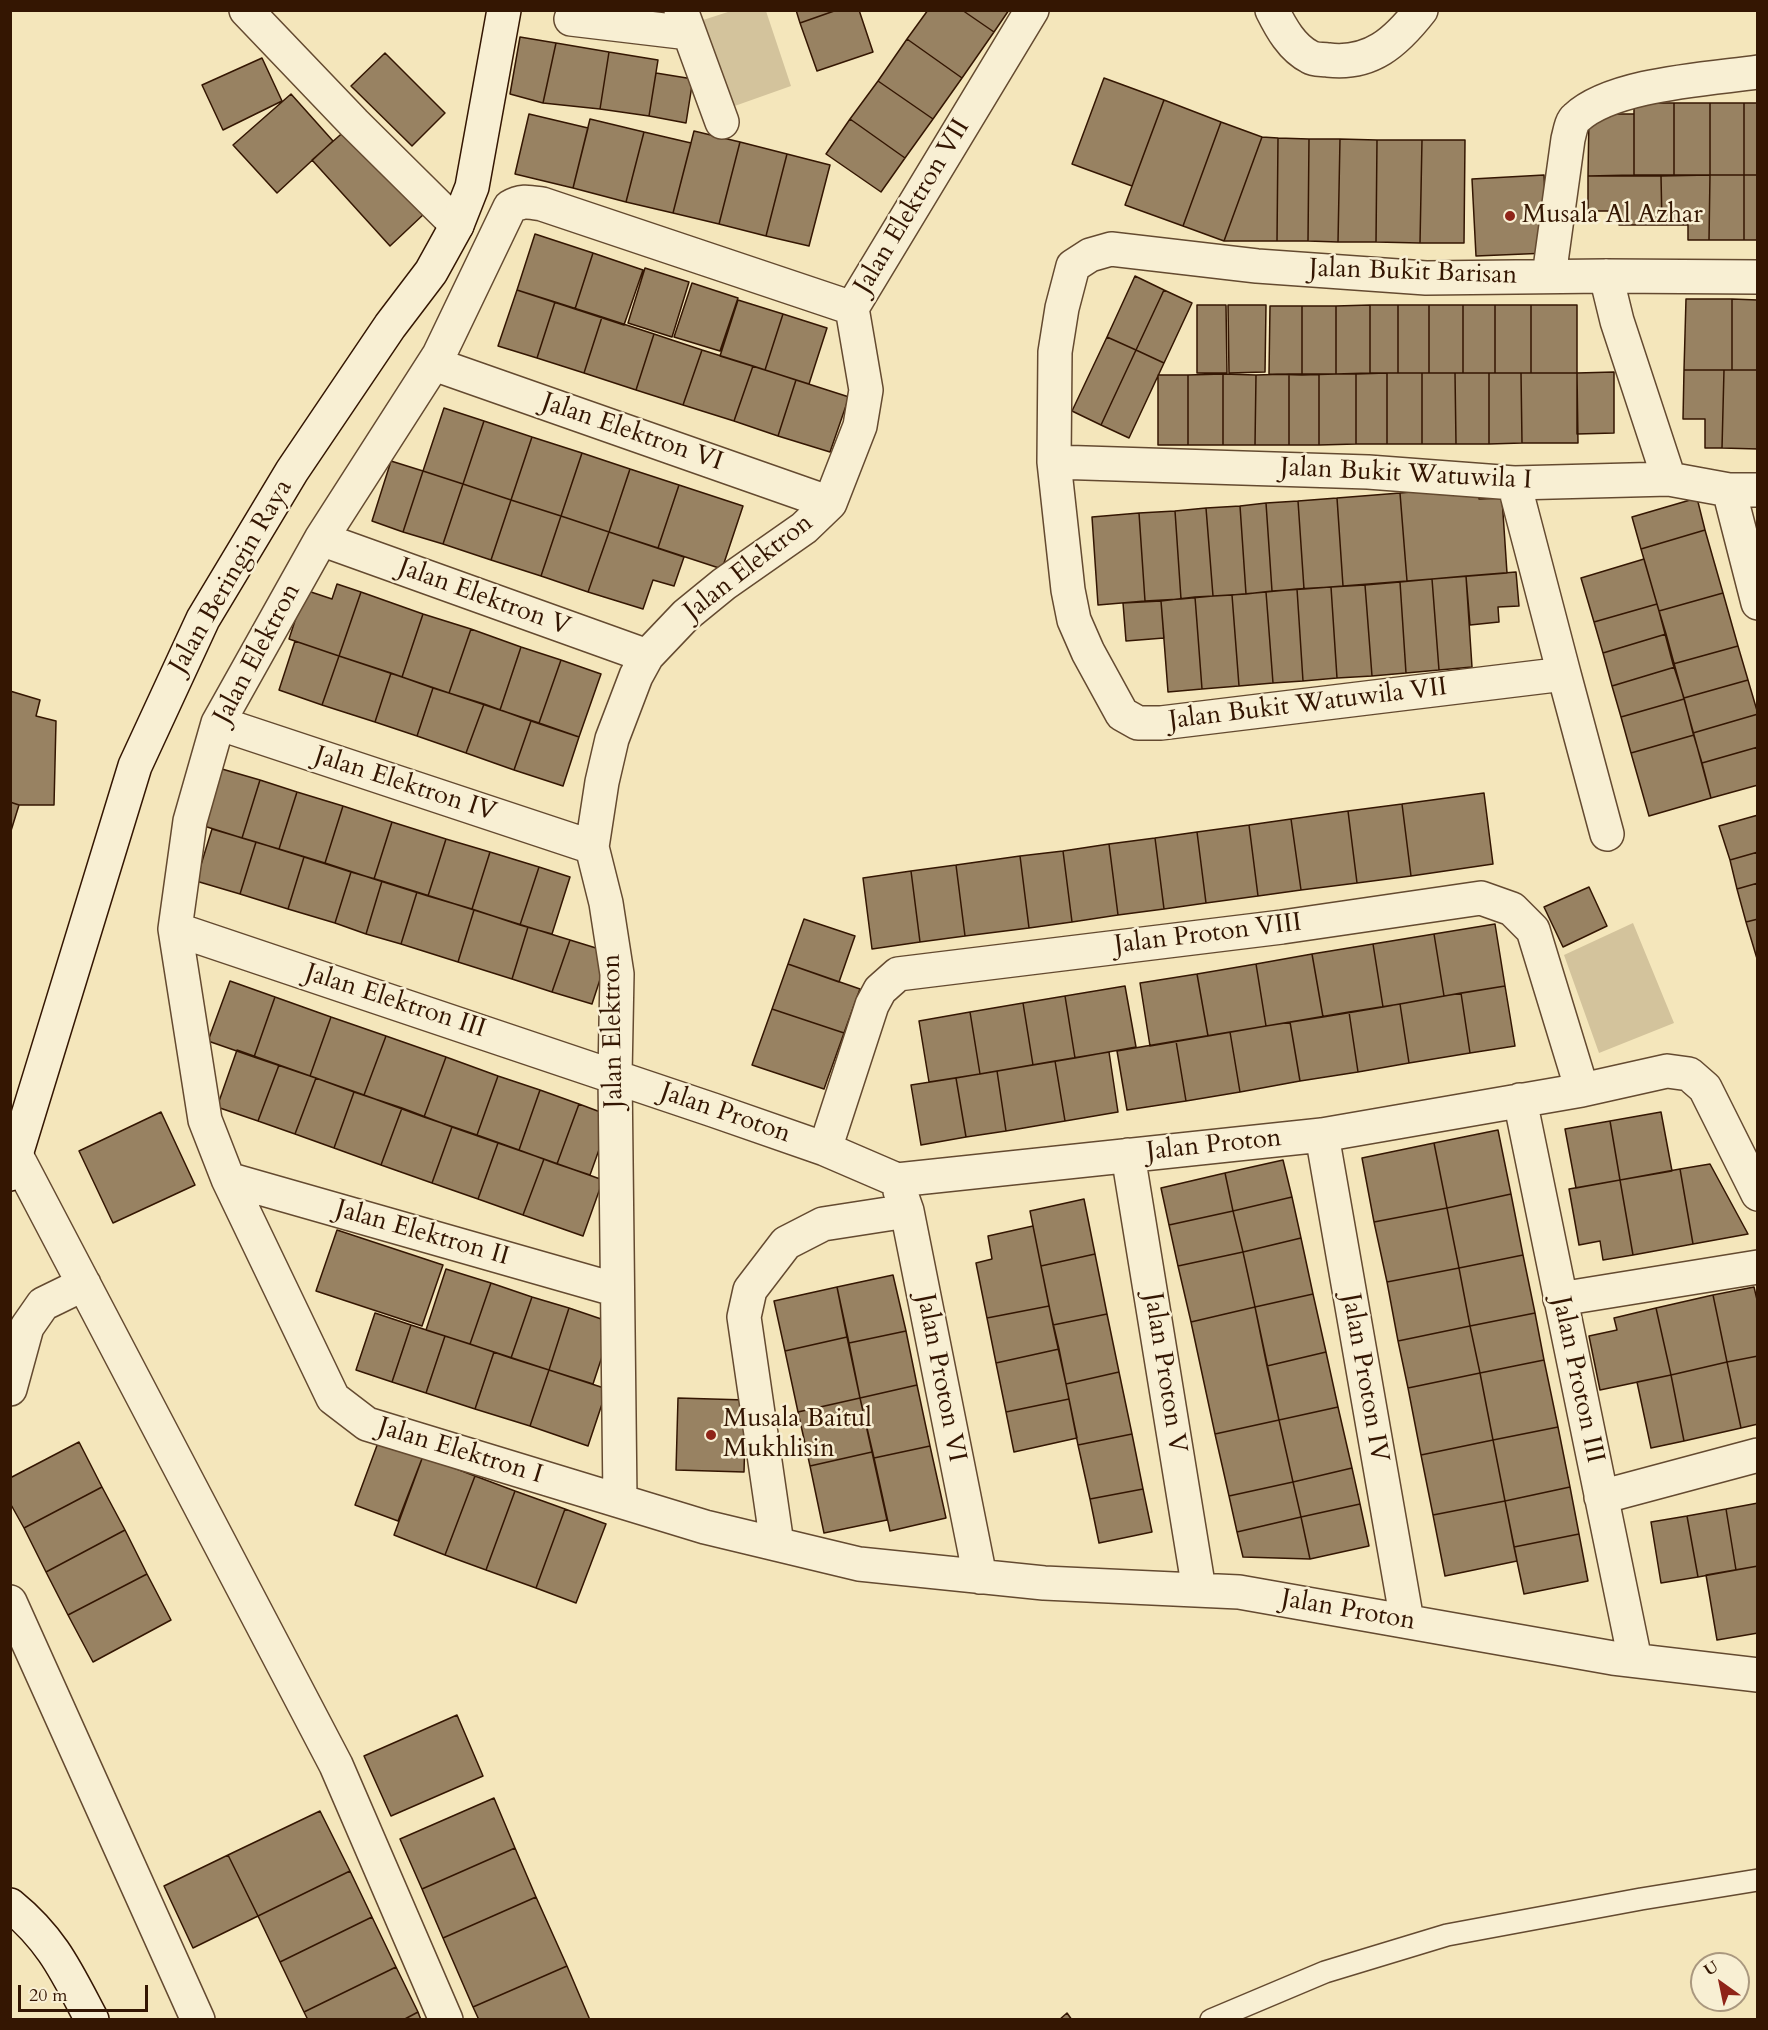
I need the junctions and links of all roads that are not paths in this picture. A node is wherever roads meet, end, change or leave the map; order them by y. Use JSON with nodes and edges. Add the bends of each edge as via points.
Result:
{"nodes":[{"id":1,"x":246,"y":10,"type":"edge"},
{"id":2,"x":504,"y":10,"type":"edge"},
{"id":3,"x":1032,"y":10,"type":"edge"},
{"id":4,"x":1272,"y":10,"type":"edge"},
{"id":5,"x":1421,"y":10,"type":"edge"},
{"id":6,"x":572,"y":19,"type":"dead end"},
{"id":7,"x":685,"y":22,"type":"edge"},
{"id":8,"x":1758,"y":72,"type":"edge"},
{"id":9,"x":722,"y":122,"type":"dead end"},
{"id":10,"x":542,"y":204,"type":"joint"},
{"id":11,"x":457,"y":225,"type":"junction"},
{"id":12,"x":1073,"y":266,"type":"joint"},
{"id":13,"x":1549,"y":276,"type":"junction"},
{"id":14,"x":1606,"y":276,"type":"junction"},
{"id":15,"x":1758,"y":277,"type":"edge"},
{"id":16,"x":852,"y":308,"type":"junction"},
{"id":17,"x":434,"y":364,"type":"junction"},
{"id":18,"x":1054,"y":462,"type":"junction"},
{"id":19,"x":1669,"y":479,"type":"junction"},
{"id":20,"x":1514,"y":483,"type":"junction"},
{"id":21,"x":1743,"y":490,"type":"edge"},
{"id":22,"x":830,"y":503,"type":"junction"},
{"id":23,"x":321,"y":539,"type":"junction"},
{"id":24,"x":1758,"y":603,"type":"edge"},
{"id":25,"x":648,"y":656,"type":"junction"},
{"id":26,"x":1564,"y":674,"type":"junction"},
{"id":27,"x":218,"y":723,"type":"junction"},
{"id":28,"x":1608,"y":834,"type":"dead end"},
{"id":29,"x":592,"y":848,"type":"junction"},
{"id":30,"x":175,"y":929,"type":"junction"},
{"id":31,"x":626,"y":1080,"type":"junction"},
{"id":32,"x":1582,"y":1090,"type":"junction"},
{"id":33,"x":1520,"y":1100,"type":"junction"},
{"id":34,"x":1322,"y":1135,"type":"junction"},
{"id":35,"x":825,"y":1149,"type":"junction"},
{"id":36,"x":1128,"y":1155,"type":"junction"},
{"id":37,"x":14,"y":1165,"type":"edge"},
{"id":38,"x":228,"y":1179,"type":"junction"},
{"id":39,"x":897,"y":1180,"type":"junction"},
{"id":40,"x":1758,"y":1194,"type":"edge"},
{"id":41,"x":907,"y":1211,"type":"junction"},
{"id":42,"x":1758,"y":1267,"type":"edge"},
{"id":43,"x":84,"y":1284,"type":"junction"},
{"id":44,"x":617,"y":1290,"type":"junction"},
{"id":45,"x":1560,"y":1299,"type":"junction"},
{"id":46,"x":10,"y":1389,"type":"edge"},
{"id":47,"x":1758,"y":1455,"type":"edge"},
{"id":48,"x":1601,"y":1497,"type":"junction"},
{"id":49,"x":620,"y":1500,"type":"junction"},
{"id":50,"x":777,"y":1544,"type":"junction"},
{"id":51,"x":980,"y":1577,"type":"junction"},
{"id":52,"x":1199,"y":1590,"type":"junction"},
{"id":53,"x":10,"y":1602,"type":"edge"},
{"id":54,"x":1407,"y":1621,"type":"junction"},
{"id":55,"x":1635,"y":1660,"type":"junction"},
{"id":56,"x":1758,"y":1675,"type":"edge"},
{"id":57,"x":1758,"y":1881,"type":"edge"},
{"id":58,"x":10,"y":1905,"type":"edge"},
{"id":59,"x":92,"y":2019,"type":"edge"},
{"id":60,"x":198,"y":2019,"type":"edge"},
{"id":61,"x":446,"y":2019,"type":"edge"},
{"id":62,"x":1210,"y":2019,"type":"edge"}],
"edges":[{"from":1,"to":11,"type":"street"},
{"from":2,"to":11,"type":"street","name":"Jalan Beringin Raya","via":[[472,187]]},
{"from":3,"to":16,"type":"street","name":"Jalan Elektron VII"},
{"from":4,"to":5,"type":"street","via":[[1283,30],[1311,58],[1339,62],[1365,58],[1385,48]]},
{"from":6,"to":7,"type":"street"},
{"from":7,"to":9,"type":"street"},
{"from":8,"to":13,"type":"street","via":[[1640,88],[1598,102],[1574,119]]},
{"from":10,"to":16,"type":"street","name":"Jalan Elektron VII"},
{"from":10,"to":17,"type":"street","name":"Jalan Elektron","via":[[528,201],[510,207]]},
{"from":11,"to":37,"type":"street","name":"Jalan Beringin Raya","via":[[431,272],[292,471],[203,619],[172,683],[135,766]]},
{"from":12,"to":13,"type":"street","name":"Jalan Bukit Barisan","via":[[1090,255],[1111,249],[1257,266],[1426,278]]},
{"from":12,"to":18,"type":"street","name":"Jalan Bukit Watuwila VII","via":[[1055,352]]},
{"from":13,"to":14,"type":"street","name":"Jalan Bukit Barisan"},
{"from":14,"to":15,"type":"street","name":"Jalan Bukit Barisan"},
{"from":14,"to":19,"type":"street"},
{"from":16,"to":22,"type":"street","name":"Jalan Elektron","via":[[866,390],[860,426]]},
{"from":17,"to":22,"type":"street","name":"Jalan Elektron VI"},
{"from":17,"to":23,"type":"street","name":"Jalan Elektron"},
{"from":18,"to":20,"type":"street","name":"Jalan Bukit Watuwila I","via":[[1368,472]]},
{"from":18,"to":26,"type":"street","name":"Jalan Bukit Watuwila VII","via":[[1074,620],[1122,714],[1138,723]]},
{"from":19,"to":20,"type":"street","name":"Jalan Bukit Watuwila I"},
{"from":19,"to":21,"type":"street","name":"Jalan Bukit Watuwila I"},
{"from":20,"to":26,"type":"street"},
{"from":21,"to":24,"type":"street"},
{"from":22,"to":25,"type":"street","name":"Jalan Elektron","via":[[804,528],[686,615]]},
{"from":23,"to":25,"type":"street","name":"Jalan Elektron V"},
{"from":23,"to":27,"type":"street","name":"Jalan Elektron"},
{"from":25,"to":29,"type":"street","name":"Jalan Elektron","via":[[636,676],[612,739]]},
{"from":26,"to":28,"type":"street"},
{"from":27,"to":29,"type":"street","name":"Jalan Elektron IV"},
{"from":27,"to":30,"type":"street","name":"Jalan Elektron","via":[[190,821]]},
{"from":29,"to":31,"type":"street","name":"Jalan Elektron","via":[[606,903],[617,974]]},
{"from":30,"to":31,"type":"street","name":"Jalan Elektron III"},
{"from":30,"to":38,"type":"street","name":"Jalan Elektron","via":[[205,1120]]},
{"from":31,"to":35,"type":"street","name":"Jalan Proton"},
{"from":31,"to":44,"type":"street","name":"Jalan Elektron"},
{"from":32,"to":33,"type":"street","name":"Jalan Proton"},
{"from":32,"to":35,"type":"street","name":"Jalan Proton VIII","via":[[1533,930],[1512,909],[1481,898],[1282,927],[898,974],[880,990],[872,1005]]},
{"from":32,"to":40,"type":"street","name":"Jalan Proton","via":[[1667,1071],[1689,1074],[1705,1088]]},
{"from":33,"to":34,"type":"street","name":"Jalan Proton"},
{"from":33,"to":45,"type":"street","name":"Jalan Proton III"},
{"from":34,"to":36,"type":"street","name":"Jalan Proton"},
{"from":34,"to":54,"type":"street","name":"Jalan Proton IV"},
{"from":35,"to":39,"type":"street","name":"Jalan Proton"},
{"from":36,"to":39,"type":"street","name":"Jalan Proton"},
{"from":36,"to":52,"type":"street","name":"Jalan Proton V"},
{"from":37,"to":43,"type":"street"},
{"from":38,"to":44,"type":"street","name":"Jalan Elektron II"},
{"from":38,"to":49,"type":"street","name":"Jalan Elektron I","via":[[333,1398],[367,1424]]},
{"from":39,"to":41,"type":"street","name":"Jalan Proton VI"},
{"from":41,"to":50,"type":"street","via":[[823,1224],[786,1243],[750,1290],[744,1317]]},
{"from":41,"to":51,"type":"street","name":"Jalan Proton VI"},
{"from":42,"to":45,"type":"street"},
{"from":43,"to":46,"type":"street","via":[[43,1304],[32,1319]]},
{"from":43,"to":61,"type":"street","via":[[336,1765]]},
{"from":44,"to":49,"type":"street","name":"Jalan Elektron"},
{"from":45,"to":48,"type":"street","name":"Jalan Proton III"},
{"from":47,"to":48,"type":"street"},
{"from":48,"to":55,"type":"street","name":"Jalan Proton III"},
{"from":49,"to":50,"type":"street","name":"Jalan Proton","via":[[705,1527]]},
{"from":50,"to":51,"type":"street","name":"Jalan Proton","via":[[860,1564]]},
{"from":51,"to":52,"type":"street","name":"Jalan Proton"},
{"from":52,"to":54,"type":"street","name":"Jalan Proton","via":[[1239,1592]]},
{"from":53,"to":60,"type":"street"},
{"from":54,"to":55,"type":"street","name":"Jalan Proton"},
{"from":55,"to":56,"type":"street","name":"Jalan Proton"},
{"from":57,"to":62,"type":"lane","via":[[1447,1935],[1325,1972]]},
{"from":58,"to":59,"type":"street","via":[[57,1954]]}]}
